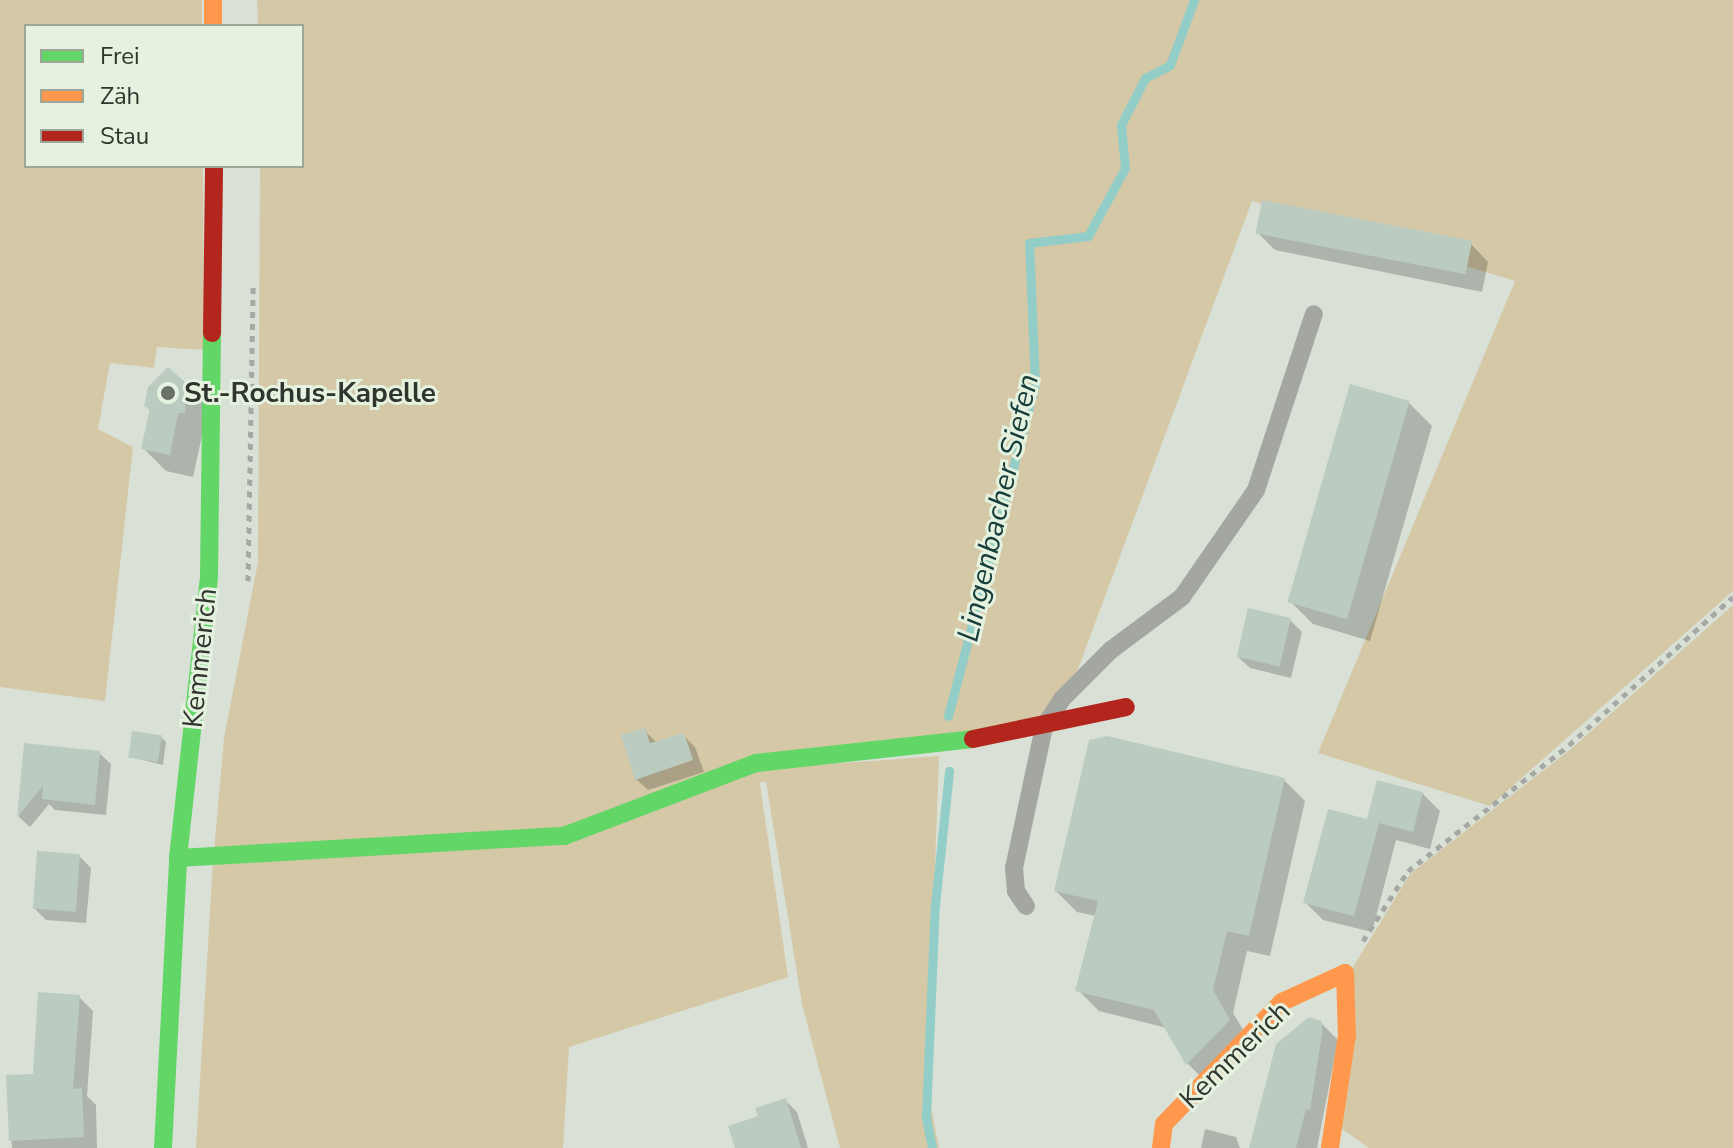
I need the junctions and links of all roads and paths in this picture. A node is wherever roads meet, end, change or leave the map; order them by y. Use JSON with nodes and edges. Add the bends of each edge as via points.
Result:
{"nodes":[{"id":1,"x":213,"y":0,"type":"edge"},
{"id":2,"x":213,"y":24,"type":"edge"},
{"id":3,"x":214,"y":168,"type":"edge"},
{"id":4,"x":1314,"y":314,"type":"dead end"},
{"id":5,"x":1733,"y":597,"type":"edge"},
{"id":6,"x":1126,"y":707,"type":"dead end"},
{"id":7,"x":1044,"y":727,"type":"junction"},
{"id":8,"x":178,"y":858,"type":"junction"},
{"id":9,"x":1026,"y":906,"type":"dead end"},
{"id":10,"x":1345,"y":973,"type":"junction"},
{"id":11,"x":163,"y":1148,"type":"edge"},
{"id":12,"x":1161,"y":1148,"type":"edge"},
{"id":13,"x":1330,"y":1148,"type":"edge"}],
"edges":[{"from":1,"to":2,"type":"street"},
{"from":3,"to":8,"type":"street","name":"Kemmerich","via":[[209,577]]},
{"from":4,"to":7,"type":"lane","via":[[1256,490],[1182,597],[1111,650],[1062,699]]},
{"from":5,"to":10,"type":"path","via":[[1569,745],[1408,871]]},
{"from":6,"to":7,"type":"street"},
{"from":7,"to":8,"type":"street","via":[[950,744],[756,763],[564,836]]},
{"from":7,"to":9,"type":"lane","via":[[1014,868],[1016,891]]},
{"from":8,"to":11,"type":"street","name":"Kemmerich"},
{"from":10,"to":12,"type":"street","name":"Kemmerich","via":[[1282,1002],[1164,1124]]},
{"from":10,"to":13,"type":"street","via":[[1347,1035]]}]}
